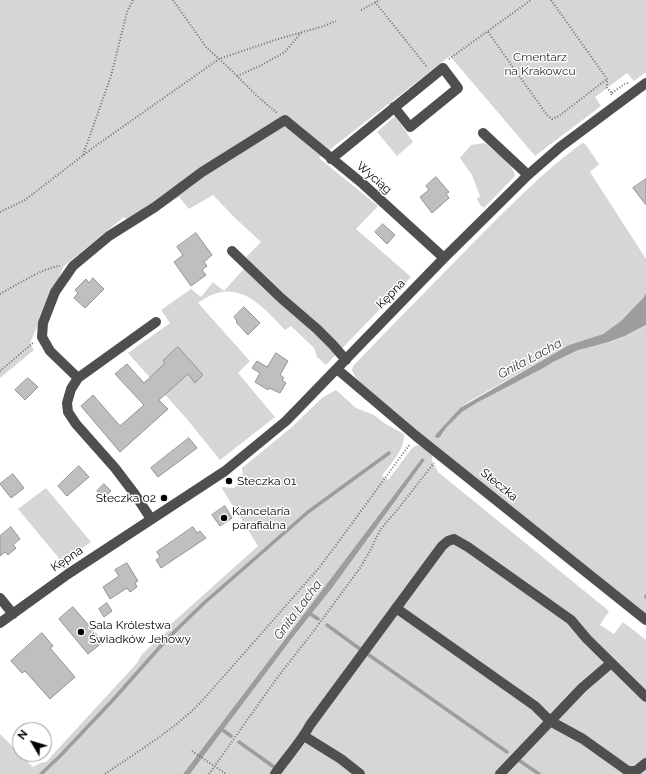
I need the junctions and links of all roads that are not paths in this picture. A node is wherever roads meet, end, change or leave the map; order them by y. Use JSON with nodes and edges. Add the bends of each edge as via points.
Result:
{"nodes":[{"id":1,"x":646,"y":83,"type":"edge"},
{"id":2,"x":394,"y":107,"type":"junction"},
{"id":3,"x":483,"y":133,"type":"dead end"},
{"id":4,"x":331,"y":158,"type":"junction"},
{"id":5,"x":528,"y":175,"type":"junction"},
{"id":6,"x":232,"y":251,"type":"dead end"},
{"id":7,"x":444,"y":258,"type":"junction"},
{"id":8,"x":156,"y":322,"type":"dead end"},
{"id":9,"x":346,"y":360,"type":"junction"},
{"id":10,"x":337,"y":369,"type":"junction"},
{"id":11,"x":78,"y":378,"type":"junction"},
{"id":12,"x":151,"y":519,"type":"junction"},
{"id":13,"x":0,"y":598,"type":"edge"},
{"id":14,"x":396,"y":608,"type":"junction"},
{"id":15,"x":13,"y":614,"type":"junction"},
{"id":16,"x":646,"y":620,"type":"edge"},
{"id":17,"x":0,"y":623,"type":"edge"},
{"id":18,"x":611,"y":662,"type":"junction"},
{"id":19,"x":646,"y":697,"type":"edge"},
{"id":20,"x":550,"y":721,"type":"junction"},
{"id":21,"x":304,"y":736,"type":"junction"},
{"id":22,"x":646,"y":763,"type":"edge"},
{"id":23,"x":275,"y":774,"type":"edge"},
{"id":24,"x":360,"y":774,"type":"edge"},
{"id":25,"x":500,"y":774,"type":"edge"}],
"edges":[{"from":1,"to":5,"type":"street","name":"Kępna","via":[[560,147]]},
{"from":2,"to":2,"type":"street","via":[[443,68],[458,88],[410,127]]},
{"from":2,"to":4,"type":"street"},
{"from":3,"to":5,"type":"street"},
{"from":4,"to":7,"type":"street","name":"Wyciąg"},
{"from":4,"to":11,"type":"street","name":"Wyciąg","via":[[285,120],[202,172],[155,207],[109,236],[73,266],[55,292],[43,323],[42,337],[50,351]]},
{"from":5,"to":7,"type":"street","name":"Kępna"},
{"from":6,"to":9,"type":"street","via":[[317,329]]},
{"from":7,"to":9,"type":"street","name":"Kępna"},
{"from":8,"to":11,"type":"street"},
{"from":9,"to":10,"type":"street","name":"Kępna"},
{"from":10,"to":12,"type":"street","name":"Kępna","via":[[286,420],[225,471]]},
{"from":10,"to":16,"type":"street","name":"Steczka","via":[[416,436]]},
{"from":11,"to":12,"type":"street","via":[[71,389],[67,403],[68,412],[115,468]]},
{"from":12,"to":15,"type":"street","name":"Kępna"},
{"from":13,"to":15,"type":"street"},
{"from":14,"to":18,"type":"street","via":[[442,546],[454,539],[571,620]]},
{"from":14,"to":20,"type":"street","via":[[535,706]]},
{"from":14,"to":21,"type":"street"},
{"from":15,"to":17,"type":"street","name":"Kępna"},
{"from":18,"to":19,"type":"street"},
{"from":18,"to":20,"type":"street"},
{"from":20,"to":22,"type":"street","via":[[583,739],[628,771],[636,771]]},
{"from":20,"to":25,"type":"street"},
{"from":21,"to":23,"type":"street"},
{"from":21,"to":24,"type":"street"}]}
